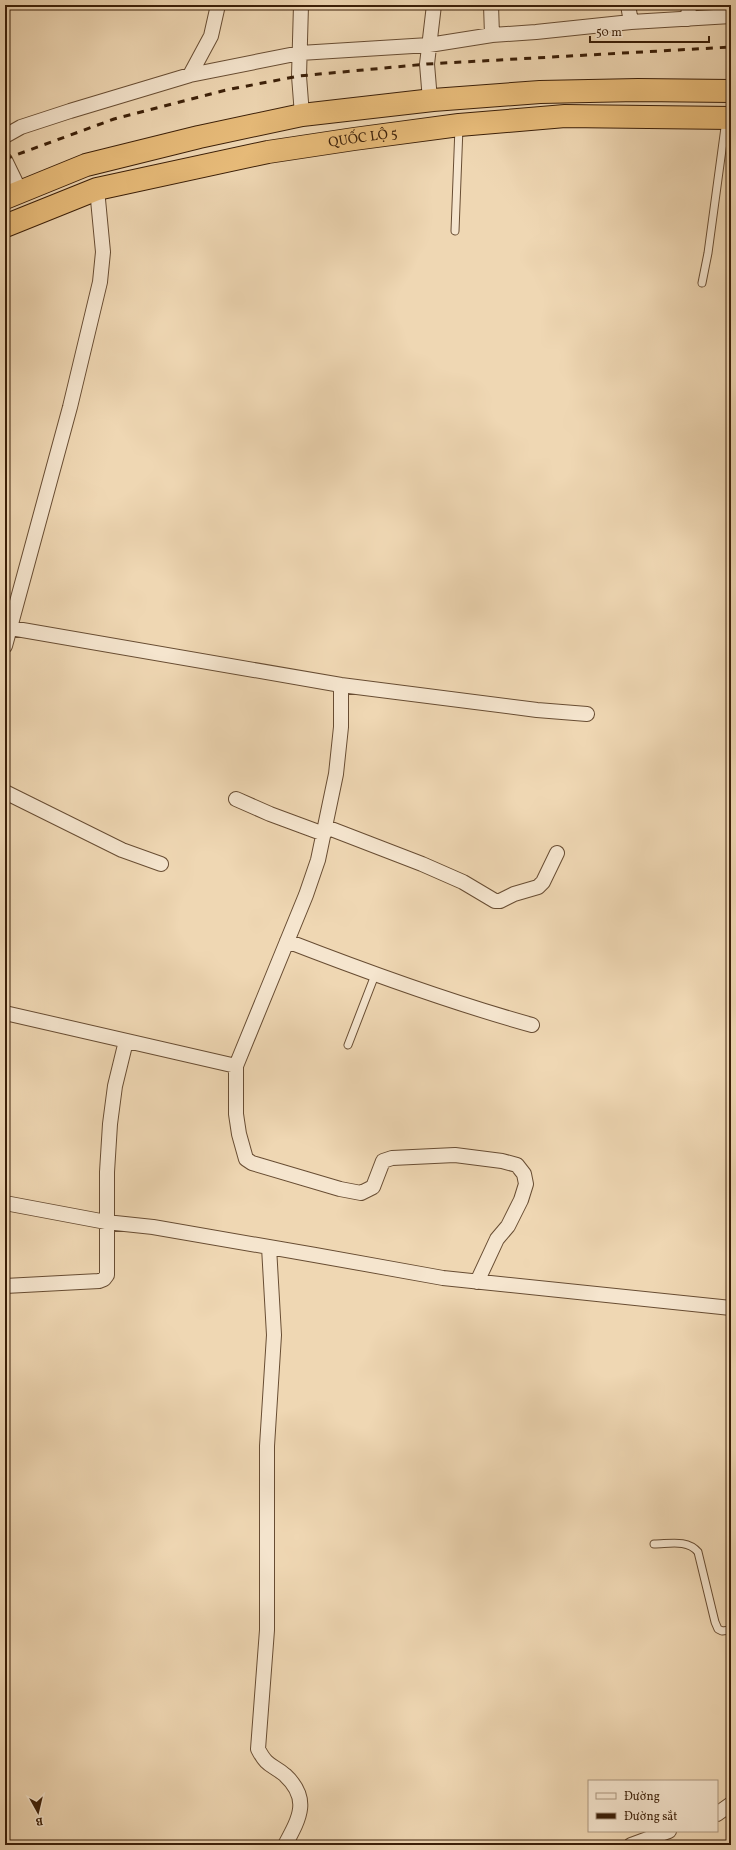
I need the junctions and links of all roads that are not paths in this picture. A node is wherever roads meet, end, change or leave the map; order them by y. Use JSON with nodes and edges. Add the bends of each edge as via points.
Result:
{"nodes":[{"id":1,"x":218,"y":5,"type":"edge"},
{"id":2,"x":301,"y":5,"type":"edge"},
{"id":3,"x":434,"y":5,"type":"edge"},
{"id":4,"x":491,"y":5,"type":"edge"},
{"id":5,"x":628,"y":5,"type":"edge"},
{"id":6,"x":689,"y":12,"type":"edge"},
{"id":7,"x":731,"y":16,"type":"edge"},
{"id":8,"x":631,"y":22,"type":"junction"},
{"id":9,"x":492,"y":35,"type":"junction"},
{"id":10,"x":429,"y":45,"type":"junction"},
{"id":11,"x":300,"y":53,"type":"junction"},
{"id":12,"x":190,"y":75,"type":"junction"},
{"id":13,"x":731,"y":91,"type":"edge"},
{"id":14,"x":430,"y":100,"type":"junction"},
{"id":15,"x":302,"y":115,"type":"junction"},
{"id":16,"x":729,"y":118,"type":"edge"},
{"id":17,"x":459,"y":125,"type":"junction"},
{"id":18,"x":5,"y":136,"type":"edge"},
{"id":19,"x":5,"y":160,"type":"edge"},
{"id":20,"x":97,"y":189,"type":"junction"},
{"id":21,"x":13,"y":195,"type":"edge"},
{"id":22,"x":5,"y":226,"type":"edge"},
{"id":23,"x":455,"y":231,"type":"dead end"},
{"id":24,"x":702,"y":283,"type":"dead end"},
{"id":25,"x":8,"y":628,"type":"edge"},
{"id":26,"x":5,"y":646,"type":"edge"},
{"id":27,"x":341,"y":685,"type":"junction"},
{"id":28,"x":587,"y":714,"type":"dead end"},
{"id":29,"x":5,"y":792,"type":"edge"},
{"id":30,"x":236,"y":799,"type":"dead end"},
{"id":31,"x":325,"y":830,"type":"junction"},
{"id":32,"x":557,"y":852,"type":"dead end"},
{"id":33,"x":161,"y":864,"type":"dead end"},
{"id":34,"x":287,"y":942,"type":"junction"},
{"id":35,"x":375,"y":975,"type":"junction"},
{"id":36,"x":5,"y":1013,"type":"edge"},
{"id":37,"x":532,"y":1025,"type":"dead end"},
{"id":38,"x":126,"y":1041,"type":"junction"},
{"id":39,"x":348,"y":1045,"type":"dead end"},
{"id":40,"x":236,"y":1066,"type":"junction"},
{"id":41,"x":5,"y":1203,"type":"edge"},
{"id":42,"x":106,"y":1222,"type":"junction"},
{"id":43,"x":269,"y":1247,"type":"junction"},
{"id":44,"x":477,"y":1282,"type":"junction"},
{"id":45,"x":5,"y":1286,"type":"edge"},
{"id":46,"x":731,"y":1308,"type":"edge"},
{"id":47,"x":654,"y":1544,"type":"dead end"},
{"id":48,"x":731,"y":1630,"type":"edge"},
{"id":49,"x":731,"y":1804,"type":"edge"},
{"id":50,"x":718,"y":1813,"type":"edge"},
{"id":51,"x":667,"y":1832,"type":"edge"},
{"id":52,"x":285,"y":1845,"type":"edge"},
{"id":53,"x":631,"y":1845,"type":"edge"}],
"edges":[{"from":1,"to":12,"type":"street","via":[[211,36]]},
{"from":2,"to":11,"type":"street"},
{"from":3,"to":10,"type":"street"},
{"from":4,"to":9,"type":"street"},
{"from":5,"to":8,"type":"street"},
{"from":6,"to":7,"type":"street"},
{"from":6,"to":8,"type":"street"},
{"from":8,"to":9,"type":"street"},
{"from":9,"to":10,"type":"street"},
{"from":10,"to":11,"type":"street"},
{"from":10,"to":14,"type":"street","via":[[427,64]]},
{"from":11,"to":12,"type":"street"},
{"from":11,"to":15,"type":"street"},
{"from":12,"to":18,"type":"street","via":[[21,127]]},
{"from":13,"to":14,"type":"highway","name":"QUỐC LỘ 5","via":[[540,92]]},
{"from":14,"to":15,"type":"highway","name":"QUỐC LỘ 5"},
{"from":15,"to":21,"type":"highway","name":"QUỐC LỘ 5","via":[[199,136],[86,165]]},
{"from":16,"to":17,"type":"highway","name":"QUỐC LỘ 5","via":[[565,116]]},
{"from":16,"to":24,"type":"lane"},
{"from":17,"to":20,"type":"highway","name":"QUỐC LỘ 5","via":[[268,152]]},
{"from":17,"to":23,"type":"lane"},
{"from":19,"to":21,"type":"street"},
{"from":20,"to":22,"type":"highway","name":"QUỐC LỘ 5"},
{"from":20,"to":25,"type":"street","via":[[103,252],[100,282],[70,407]]},
{"from":25,"to":26,"type":"street"},
{"from":25,"to":27,"type":"street"},
{"from":27,"to":28,"type":"street"},
{"from":27,"to":31,"type":"street","via":[[341,728],[336,774]]},
{"from":29,"to":33,"type":"street","via":[[122,850]]},
{"from":30,"to":31,"type":"street","via":[[270,814]]},
{"from":31,"to":32,"type":"street","via":[[428,867],[463,882],[495,901],[538,887],[543,882]]},
{"from":31,"to":34,"type":"street","via":[[306,895]]},
{"from":34,"to":35,"type":"street"},
{"from":34,"to":40,"type":"street"},
{"from":35,"to":37,"type":"street"},
{"from":35,"to":39,"type":"lane"},
{"from":36,"to":38,"type":"street"},
{"from":38,"to":40,"type":"street"},
{"from":38,"to":42,"type":"street","via":[[115,1086],[110,1124]]},
{"from":40,"to":44,"type":"street","via":[[236,1114],[239,1134],[246,1159],[252,1163],[361,1193],[373,1187],[383,1161],[392,1158],[455,1155],[517,1165],[524,1174],[526,1184],[521,1200]]},
{"from":41,"to":42,"type":"street"},
{"from":42,"to":43,"type":"street","via":[[153,1227]]},
{"from":42,"to":45,"type":"street","via":[[107,1271],[104,1279]]},
{"from":43,"to":44,"type":"street"},
{"from":43,"to":52,"type":"street","via":[[274,1335],[267,1446],[267,1630],[258,1750],[268,1764],[284,1775],[298,1791],[301,1810]]},
{"from":44,"to":46,"type":"street"},
{"from":47,"to":48,"type":"lane","via":[[693,1546],[698,1552],[718,1629]]},
{"from":49,"to":50,"type":"street"},
{"from":51,"to":53,"type":"street"}]}
